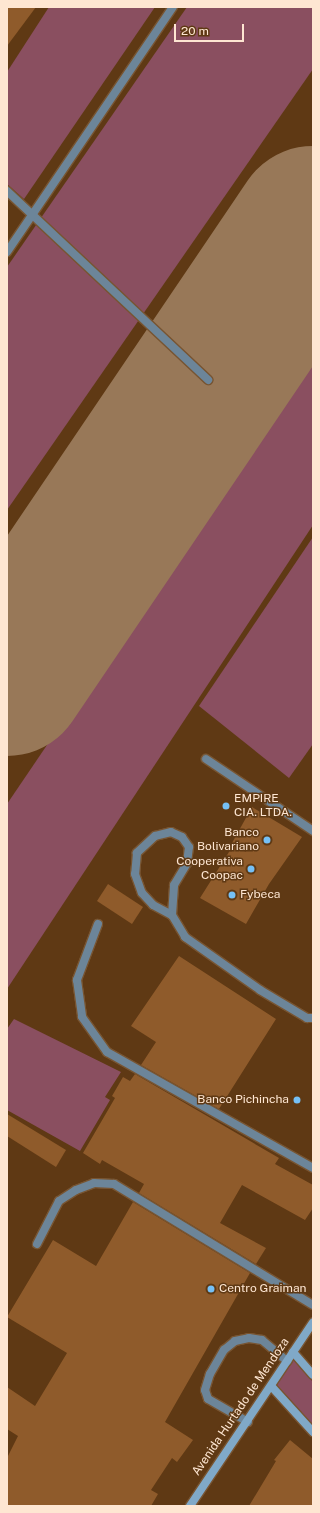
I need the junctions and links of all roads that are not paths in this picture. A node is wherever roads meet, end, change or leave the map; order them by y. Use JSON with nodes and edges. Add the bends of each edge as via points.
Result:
{"nodes":[{"id":1,"x":173,"y":7,"type":"edge"},
{"id":2,"x":7,"y":191,"type":"edge"},
{"id":3,"x":33,"y":213,"type":"junction"},
{"id":4,"x":7,"y":252,"type":"edge"},
{"id":5,"x":208,"y":380,"type":"dead end"},
{"id":6,"x":206,"y":759,"type":"dead end"},
{"id":7,"x":313,"y":831,"type":"edge"},
{"id":8,"x":172,"y":915,"type":"junction"},
{"id":9,"x":98,"y":924,"type":"dead end"},
{"id":10,"x":313,"y":1018,"type":"edge"},
{"id":11,"x":313,"y":1168,"type":"edge"},
{"id":12,"x":37,"y":1244,"type":"dead end"},
{"id":13,"x":313,"y":1305,"type":"edge"},
{"id":14,"x":313,"y":1322,"type":"edge"},
{"id":15,"x":292,"y":1352,"type":"junction"},
{"id":16,"x":287,"y":1361,"type":"junction"},
{"id":17,"x":313,"y":1376,"type":"edge"},
{"id":18,"x":272,"y":1387,"type":"junction"},
{"id":19,"x":248,"y":1422,"type":"junction"},
{"id":20,"x":313,"y":1432,"type":"edge"},
{"id":21,"x":190,"y":1506,"type":"edge"}],
"edges":[{"from":1,"to":3,"type":"lane"},
{"from":2,"to":3,"type":"lane"},
{"from":3,"to":4,"type":"lane"},
{"from":3,"to":5,"type":"lane"},
{"from":6,"to":7,"type":"lane"},
{"from":8,"to":8,"type":"lane","via":[[174,885],[187,863],[189,847],[182,837],[171,832],[155,836],[137,853],[135,874],[142,893],[153,905]]},
{"from":8,"to":10,"type":"lane","via":[[185,937],[260,990],[307,1018]]},
{"from":9,"to":11,"type":"lane","via":[[76,980],[82,1017],[107,1052]]},
{"from":12,"to":13,"type":"lane","via":[[59,1201],[76,1190],[94,1183],[114,1184]]},
{"from":14,"to":15,"type":"main road","name":"Avenida Hurtado de Mendoza"},
{"from":15,"to":16,"type":"main road","name":"Avenida Hurtado de Mendoza"},
{"from":15,"to":17,"type":"main road"},
{"from":16,"to":18,"type":"main road","name":"Avenida Hurtado de Mendoza"},
{"from":16,"to":19,"type":"lane","via":[[262,1340],[248,1338],[235,1341],[224,1350],[210,1374],[205,1390],[208,1399]]},
{"from":18,"to":19,"type":"main road","name":"Avenida Hurtado de Mendoza"},
{"from":18,"to":20,"type":"main road"},
{"from":19,"to":21,"type":"main road","name":"Avenida Hurtado de Mendoza"}]}
